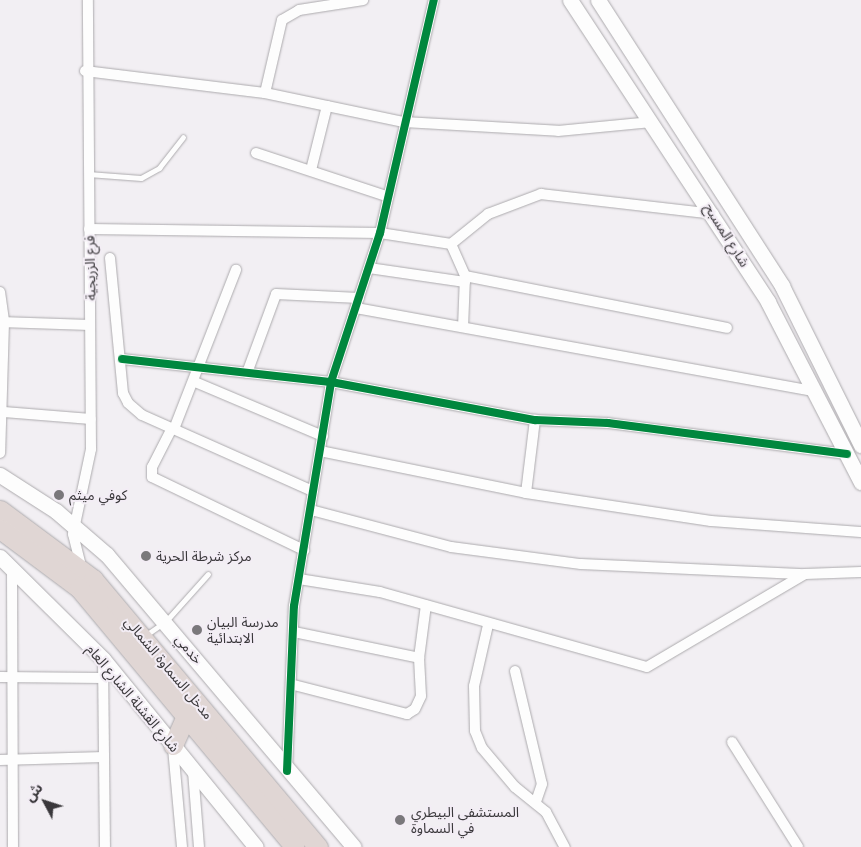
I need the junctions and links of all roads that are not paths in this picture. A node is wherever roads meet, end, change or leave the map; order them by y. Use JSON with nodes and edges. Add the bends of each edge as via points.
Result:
{"nodes":[{"id":1,"x":88,"y":0,"type":"edge"},
{"id":2,"x":362,"y":0,"type":"edge"},
{"id":3,"x":434,"y":0,"type":"edge"},
{"id":4,"x":570,"y":0,"type":"edge"},
{"id":5,"x":598,"y":0,"type":"edge"},
{"id":6,"x":637,"y":61,"type":"junction"},
{"id":7,"x":85,"y":71,"type":"junction"},
{"id":8,"x":618,"y":73,"type":"junction"},
{"id":9,"x":265,"y":93,"type":"junction"},
{"id":10,"x":327,"y":106,"type":"junction"},
{"id":11,"x":404,"y":122,"type":"junction"},
{"id":12,"x":652,"y":122,"type":"junction"},
{"id":13,"x":183,"y":137,"type":"dead end"},
{"id":14,"x":256,"y":154,"type":"dead end"},
{"id":15,"x":311,"y":170,"type":"junction"},
{"id":16,"x":87,"y":174,"type":"junction"},
{"id":17,"x":386,"y":196,"type":"junction"},
{"id":18,"x":715,"y":214,"type":"junction"},
{"id":19,"x":89,"y":228,"type":"junction"},
{"id":20,"x":380,"y":233,"type":"junction"},
{"id":21,"x":451,"y":244,"type":"junction"},
{"id":22,"x":110,"y":258,"type":"dead end"},
{"id":23,"x":369,"y":268,"type":"junction"},
{"id":24,"x":236,"y":270,"type":"dead end"},
{"id":25,"x":465,"y":279,"type":"junction"},
{"id":26,"x":0,"y":292,"type":"edge"},
{"id":27,"x":358,"y":303,"type":"junction"},
{"id":28,"x":2,"y":322,"type":"edge"},
{"id":29,"x":90,"y":325,"type":"junction"},
{"id":30,"x":463,"y":326,"type":"junction"},
{"id":31,"x":727,"y":328,"type":"dead end"},
{"id":32,"x":122,"y":359,"type":"junction"},
{"id":33,"x":201,"y":368,"type":"junction"},
{"id":34,"x":247,"y":373,"type":"junction"},
{"id":35,"x":195,"y":382,"type":"junction"},
{"id":36,"x":332,"y":382,"type":"junction"},
{"id":37,"x":814,"y":391,"type":"junction"},
{"id":38,"x":4,"y":412,"type":"junction"},
{"id":39,"x":91,"y":419,"type":"junction"},
{"id":40,"x":536,"y":420,"type":"junction"},
{"id":41,"x":173,"y":428,"type":"junction"},
{"id":42,"x":322,"y":436,"type":"junction"},
{"id":43,"x":861,"y":445,"type":"edge"},
{"id":44,"x":320,"y":451,"type":"junction"},
{"id":45,"x":0,"y":453,"type":"edge"},
{"id":46,"x":847,"y":454,"type":"junction"},
{"id":47,"x":0,"y":475,"type":"edge"},
{"id":48,"x":861,"y":482,"type":"edge"},
{"id":49,"x":313,"y":491,"type":"junction"},
{"id":50,"x":526,"y":493,"type":"junction"},
{"id":51,"x":0,"y":510,"type":"edge"},
{"id":52,"x":312,"y":510,"type":"junction"},
{"id":53,"x":0,"y":529,"type":"edge"},
{"id":54,"x":74,"y":529,"type":"junction"},
{"id":55,"x":861,"y":532,"type":"edge"},
{"id":56,"x":49,"y":545,"type":"junction"},
{"id":57,"x":304,"y":550,"type":"junction"},
{"id":58,"x":0,"y":557,"type":"edge"},
{"id":59,"x":12,"y":567,"type":"junction"},
{"id":60,"x":861,"y":572,"type":"edge"},
{"id":61,"x":86,"y":573,"type":"junction"},
{"id":62,"x":208,"y":574,"type":"dead end"},
{"id":63,"x":805,"y":574,"type":"junction"},
{"id":64,"x":299,"y":579,"type":"junction"},
{"id":65,"x":426,"y":605,"type":"junction"},
{"id":66,"x":166,"y":621,"type":"junction"},
{"id":67,"x":488,"y":625,"type":"junction"},
{"id":68,"x":294,"y":632,"type":"junction"},
{"id":69,"x":144,"y":637,"type":"junction"},
{"id":70,"x":419,"y":658,"type":"junction"},
{"id":71,"x":103,"y":659,"type":"junction"},
{"id":72,"x":514,"y":671,"type":"dead end"},
{"id":73,"x":0,"y":676,"type":"edge"},
{"id":74,"x":12,"y":676,"type":"junction"},
{"id":75,"x":103,"y":678,"type":"junction"},
{"id":76,"x":294,"y":685,"type":"junction"},
{"id":77,"x":186,"y":716,"type":"junction"},
{"id":78,"x":732,"y":742,"type":"dead end"},
{"id":79,"x":173,"y":745,"type":"junction"},
{"id":80,"x":104,"y":757,"type":"junction"},
{"id":81,"x":12,"y":759,"type":"junction"},
{"id":82,"x":0,"y":760,"type":"edge"},
{"id":83,"x":193,"y":770,"type":"junction"},
{"id":84,"x":287,"y":771,"type":"junction"},
{"id":85,"x":536,"y":801,"type":"junction"},
{"id":86,"x":12,"y":847,"type":"edge"},
{"id":87,"x":105,"y":847,"type":"edge"},
{"id":88,"x":182,"y":847,"type":"edge"},
{"id":89,"x":199,"y":847,"type":"edge"},
{"id":90,"x":256,"y":847,"type":"edge"},
{"id":91,"x":295,"y":847,"type":"edge"},
{"id":92,"x":318,"y":847,"type":"edge"},
{"id":93,"x":354,"y":847,"type":"edge"},
{"id":94,"x":565,"y":847,"type":"edge"},
{"id":95,"x":798,"y":847,"type":"edge"}],
"edges":[{"from":1,"to":7,"type":"street","name":"فرع الزريجية"},
{"from":2,"to":9,"type":"street","via":[[299,10],[282,20]]},
{"from":3,"to":11,"type":"street"},
{"from":4,"to":8,"type":"main road","name":"شارع المسبح"},
{"from":5,"to":6,"type":"main road","name":"شارع المسبح"},
{"from":6,"to":8,"type":"main road"},
{"from":6,"to":43,"type":"main road","name":"شارع المسبح","via":[[782,286]]},
{"from":7,"to":9,"type":"street"},
{"from":7,"to":16,"type":"street","name":"فرع الزريجية"},
{"from":8,"to":12,"type":"main road","name":"شارع المسبح"},
{"from":9,"to":10,"type":"street"},
{"from":10,"to":11,"type":"street"},
{"from":10,"to":15,"type":"street"},
{"from":11,"to":12,"type":"street","via":[[558,131]]},
{"from":11,"to":17,"type":"street"},
{"from":12,"to":18,"type":"main road","name":"شارع المسبح"},
{"from":13,"to":16,"type":"lane","via":[[159,168],[141,178]]},
{"from":14,"to":15,"type":"street"},
{"from":15,"to":17,"type":"street"},
{"from":16,"to":19,"type":"street","name":"فرع الزريجية"},
{"from":17,"to":20,"type":"street"},
{"from":18,"to":21,"type":"street","via":[[541,194],[488,214]]},
{"from":18,"to":37,"type":"main road","name":"شارع المسبح","via":[[768,302]]},
{"from":19,"to":20,"type":"street"},
{"from":19,"to":29,"type":"street","name":"فرع الزريجية"},
{"from":20,"to":21,"type":"street"},
{"from":20,"to":23,"type":"street"},
{"from":21,"to":25,"type":"street"},
{"from":22,"to":32,"type":"street"},
{"from":23,"to":25,"type":"street"},
{"from":23,"to":27,"type":"street"},
{"from":24,"to":33,"type":"street"},
{"from":25,"to":30,"type":"street"},
{"from":25,"to":31,"type":"street"},
{"from":26,"to":28,"type":"street"},
{"from":27,"to":30,"type":"street"},
{"from":27,"to":34,"type":"street","via":[[276,294]]},
{"from":27,"to":36,"type":"street"},
{"from":28,"to":29,"type":"street"},
{"from":28,"to":38,"type":"street"},
{"from":29,"to":39,"type":"street","name":"فرع الزريجية"},
{"from":30,"to":37,"type":"street"},
{"from":32,"to":33,"type":"street"},
{"from":32,"to":41,"type":"street","via":[[123,393],[128,403],[142,415]]},
{"from":33,"to":34,"type":"street"},
{"from":33,"to":35,"type":"street"},
{"from":34,"to":36,"type":"street"},
{"from":35,"to":41,"type":"street"},
{"from":35,"to":42,"type":"street"},
{"from":36,"to":40,"type":"street"},
{"from":36,"to":42,"type":"street"},
{"from":37,"to":46,"type":"main road","name":"شارع المسبح"},
{"from":38,"to":39,"type":"street"},
{"from":38,"to":45,"type":"street"},
{"from":39,"to":54,"type":"street","name":"فرع الزريجية","via":[[91,449]]},
{"from":40,"to":46,"type":"street","via":[[608,423]]},
{"from":40,"to":50,"type":"street"},
{"from":41,"to":49,"type":"street"},
{"from":41,"to":57,"type":"street","via":[[152,467],[152,477]]},
{"from":42,"to":44,"type":"street"},
{"from":44,"to":49,"type":"street"},
{"from":44,"to":50,"type":"street"},
{"from":46,"to":48,"type":"main road","name":"شارع المسبح"},
{"from":47,"to":54,"type":"main road","name":"خدمي"},
{"from":49,"to":52,"type":"street"},
{"from":50,"to":55,"type":"street","via":[[711,521]]},
{"from":51,"to":56,"type":"highway","name":"مدخل السماوة الشمالي"},
{"from":52,"to":57,"type":"street"},
{"from":52,"to":63,"type":"street","via":[[451,547],[519,556],[581,564]]},
{"from":53,"to":77,"type":"highway","name":"مدخل السماوة الشمالي","via":[[78,588]]},
{"from":54,"to":56,"type":"street","via":[[63,543]]},
{"from":54,"to":61,"type":"street","via":[[75,554]]},
{"from":54,"to":66,"type":"main road","name":"خدمي"},
{"from":56,"to":61,"type":"highway","name":"مدخل السماوة الشمالي"},
{"from":57,"to":64,"type":"street"},
{"from":58,"to":59,"type":"main road","name":"شارع القشلة الشارع العام"},
{"from":59,"to":71,"type":"main road","name":"شارع القشلة الشارع العام"},
{"from":59,"to":74,"type":"street"},
{"from":60,"to":63,"type":"street"},
{"from":61,"to":69,"type":"highway","name":"مدخل السماوة الشمالي"},
{"from":62,"to":66,"type":"lane"},
{"from":63,"to":67,"type":"street","via":[[647,667]]},
{"from":64,"to":65,"type":"street"},
{"from":64,"to":68,"type":"street"},
{"from":65,"to":67,"type":"street"},
{"from":65,"to":70,"type":"street"},
{"from":66,"to":69,"type":"lane"},
{"from":66,"to":84,"type":"main road","name":"خدمي"},
{"from":67,"to":85,"type":"street","via":[[474,686],[475,731],[482,748],[510,780]]},
{"from":68,"to":70,"type":"street"},
{"from":68,"to":76,"type":"street"},
{"from":69,"to":92,"type":"highway","name":"مدخل السماوة الشمالي"},
{"from":70,"to":76,"type":"street","via":[[421,696],[406,714]]},
{"from":71,"to":75,"type":"street"},
{"from":71,"to":79,"type":"main road","name":"شارع القشلة الشارع العام"},
{"from":72,"to":85,"type":"street","via":[[542,784]]},
{"from":73,"to":74,"type":"street"},
{"from":74,"to":75,"type":"street"},
{"from":74,"to":81,"type":"street"},
{"from":75,"to":80,"type":"street"},
{"from":76,"to":84,"type":"street"},
{"from":77,"to":79,"type":"highway"},
{"from":77,"to":91,"type":"highway","name":"مدخل السماوة الشمالي"},
{"from":78,"to":95,"type":"street"},
{"from":79,"to":83,"type":"main road","name":"شارع القشلة الشارع العام"},
{"from":79,"to":88,"type":"street"},
{"from":80,"to":81,"type":"street"},
{"from":80,"to":87,"type":"street"},
{"from":81,"to":82,"type":"street"},
{"from":81,"to":86,"type":"street"},
{"from":83,"to":89,"type":"street"},
{"from":83,"to":90,"type":"main road","name":"شارع القشلة الشارع العام"},
{"from":84,"to":93,"type":"main road","name":"خدمي"},
{"from":85,"to":94,"type":"street"}]}
